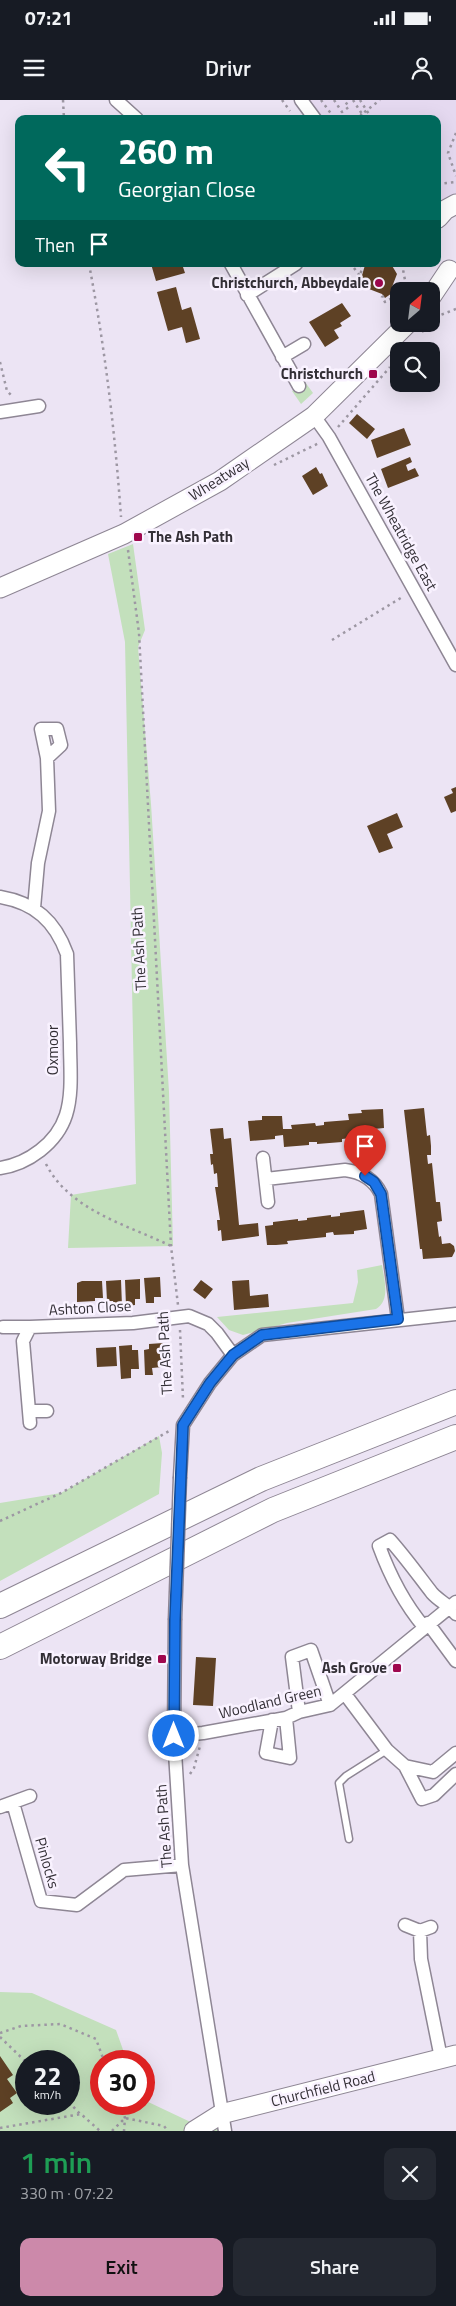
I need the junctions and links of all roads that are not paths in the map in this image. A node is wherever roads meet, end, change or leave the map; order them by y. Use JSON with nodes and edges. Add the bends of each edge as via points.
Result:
{"nodes":[{"id":1,"x":116,"y":100,"type":"edge"},
{"id":2,"x":301,"y":100,"type":"edge"},
{"id":3,"x":132,"y":115,"type":"edge"},
{"id":4,"x":312,"y":115,"type":"edge"},
{"id":5,"x":232,"y":267,"type":"edge"},
{"id":6,"x":291,"y":267,"type":"edge"},
{"id":7,"x":448,"y":267,"type":"edge"},
{"id":8,"x":440,"y":282,"type":"edge"},
{"id":9,"x":247,"y":296,"type":"junction"},
{"id":10,"x":399,"y":332,"type":"edge"},
{"id":11,"x":304,"y":344,"type":"dead end"},
{"id":12,"x":282,"y":356,"type":"junction"},
{"id":13,"x":299,"y":386,"type":"dead end"},
{"id":14,"x":39,"y":406,"type":"dead end"},
{"id":15,"x":0,"y":412,"type":"edge"},
{"id":16,"x":314,"y":416,"type":"junction"},
{"id":17,"x":0,"y":588,"type":"edge"},
{"id":18,"x":456,"y":665,"type":"edge"},
{"id":19,"x":47,"y":758,"type":"dead end"},
{"id":20,"x":0,"y":897,"type":"edge"},
{"id":21,"x":34,"y":908,"type":"junction"},
{"id":22,"x":263,"y":1158,"type":"dead end"},
{"id":23,"x":0,"y":1168,"type":"edge"},
{"id":24,"x":266,"y":1180,"type":"junction"},
{"id":25,"x":268,"y":1202,"type":"dead end"},
{"id":26,"x":456,"y":1314,"type":"edge"},
{"id":27,"x":398,"y":1319,"type":"junction"},
{"id":28,"x":30,"y":1326,"type":"junction"},
{"id":29,"x":3,"y":1328,"type":"dead end"},
{"id":30,"x":233,"y":1355,"type":"junction"},
{"id":31,"x":456,"y":1402,"type":"edge"},
{"id":32,"x":47,"y":1411,"type":"dead end"},
{"id":33,"x":456,"y":1437,"type":"edge"},
{"id":34,"x":0,"y":1606,"type":"edge"},
{"id":35,"x":454,"y":1608,"type":"edge"},
{"id":36,"x":426,"y":1625,"type":"junction"},
{"id":37,"x":0,"y":1647,"type":"edge"},
{"id":38,"x":456,"y":1661,"type":"edge"},
{"id":39,"x":345,"y":1694,"type":"junction"},
{"id":40,"x":330,"y":1705,"type":"junction"},
{"id":41,"x":299,"y":1712,"type":"junction"},
{"id":42,"x":286,"y":1718,"type":"junction"},
{"id":43,"x":272,"y":1720,"type":"junction"},
{"id":44,"x":174,"y":1736,"type":"junction"},
{"id":45,"x":387,"y":1750,"type":"junction"},
{"id":46,"x":456,"y":1753,"type":"edge"},
{"id":47,"x":405,"y":1766,"type":"junction"},
{"id":48,"x":456,"y":1774,"type":"edge"},
{"id":49,"x":30,"y":1796,"type":"dead end"},
{"id":50,"x":13,"y":1803,"type":"junction"},
{"id":51,"x":0,"y":1807,"type":"edge"},
{"id":52,"x":349,"y":1838,"type":"dead end"},
{"id":53,"x":182,"y":1865,"type":"junction"},
{"id":54,"x":405,"y":1925,"type":"dead end"},
{"id":55,"x":449,"y":2057,"type":"edge"},
{"id":56,"x":223,"y":2122,"type":"edge"},
{"id":57,"x":194,"y":2131,"type":"edge"}],
"edges":[{"from":1,"to":3,"type":"street"},
{"from":2,"to":4,"type":"street"},
{"from":5,"to":9,"type":"street"},
{"from":6,"to":9,"type":"street"},
{"from":7,"to":8,"type":"street"},
{"from":9,"to":12,"type":"street"},
{"from":10,"to":16,"type":"street","name":"Wheatway"},
{"from":11,"to":12,"type":"street"},
{"from":12,"to":13,"type":"street"},
{"from":14,"to":15,"type":"street"},
{"from":16,"to":17,"type":"street","name":"Wheatway","via":[[220,481]]},
{"from":16,"to":18,"type":"street","name":"The Wheatridge East","via":[[329,437]]},
{"from":19,"to":21,"type":"street","via":[[50,811],[38,863]]},
{"from":20,"to":21,"type":"street","name":"Oxmoor"},
{"from":21,"to":23,"type":"street","name":"Oxmoor","via":[[61,938],[67,954],[68,1105],[65,1118],[43,1149]]},
{"from":22,"to":24,"type":"street"},
{"from":24,"to":25,"type":"street"},
{"from":24,"to":27,"type":"street","via":[[345,1170],[357,1172],[374,1182],[381,1194]]},
{"from":26,"to":27,"type":"street","name":"The Ash Path"},
{"from":27,"to":30,"type":"street","name":"The Ash Path","via":[[262,1335]]},
{"from":28,"to":29,"type":"street"},
{"from":28,"to":30,"type":"street","name":"Ashton Close","via":[[196,1317],[218,1333]]},
{"from":28,"to":32,"type":"street","name":"Ashton Close","via":[[24,1341],[30,1417]]},
{"from":30,"to":44,"type":"street","name":"The Ash Path","bridge":true,"via":[[183,1425]]},
{"from":31,"to":34,"type":"highway","via":[[261,1479]]},
{"from":33,"to":37,"type":"highway","via":[[273,1510]]},
{"from":35,"to":36,"type":"street","name":"Woodland Green"},
{"from":35,"to":36,"type":"street","via":[[434,1595],[390,1540],[379,1546],[391,1578],[409,1610]]},
{"from":36,"to":38,"type":"street"},
{"from":36,"to":39,"type":"street","name":"Woodland Green"},
{"from":39,"to":40,"type":"street","name":"Woodland Green"},
{"from":39,"to":45,"type":"street"},
{"from":40,"to":41,"type":"street","name":"Woodland Green"},
{"from":40,"to":41,"type":"street","via":[[311,1650],[292,1657]]},
{"from":41,"to":42,"type":"street","name":"Woodland Green"},
{"from":42,"to":43,"type":"street","name":"Woodland Green"},
{"from":42,"to":43,"type":"street","via":[[290,1758],[266,1753]]},
{"from":43,"to":44,"type":"street","name":"Woodland Green"},
{"from":44,"to":53,"type":"street","name":"The Ash Path"},
{"from":45,"to":47,"type":"street"},
{"from":45,"to":52,"type":"lane","via":[[339,1783]]},
{"from":46,"to":47,"type":"street","via":[[433,1772]]},
{"from":47,"to":48,"type":"street","via":[[422,1799],[434,1795]]},
{"from":49,"to":50,"type":"street"},
{"from":50,"to":51,"type":"street"},
{"from":50,"to":53,"type":"street","name":"Pinlocks","via":[[41,1901],[76,1905],[124,1870]]},
{"from":53,"to":56,"type":"street","name":"The Ash Path"},
{"from":54,"to":55,"type":"street","via":[[425,1929],[422,1959]]},
{"from":55,"to":56,"type":"street","name":"Churchfield Road"},
{"from":56,"to":57,"type":"street","name":"Churchfield Road"}]}
